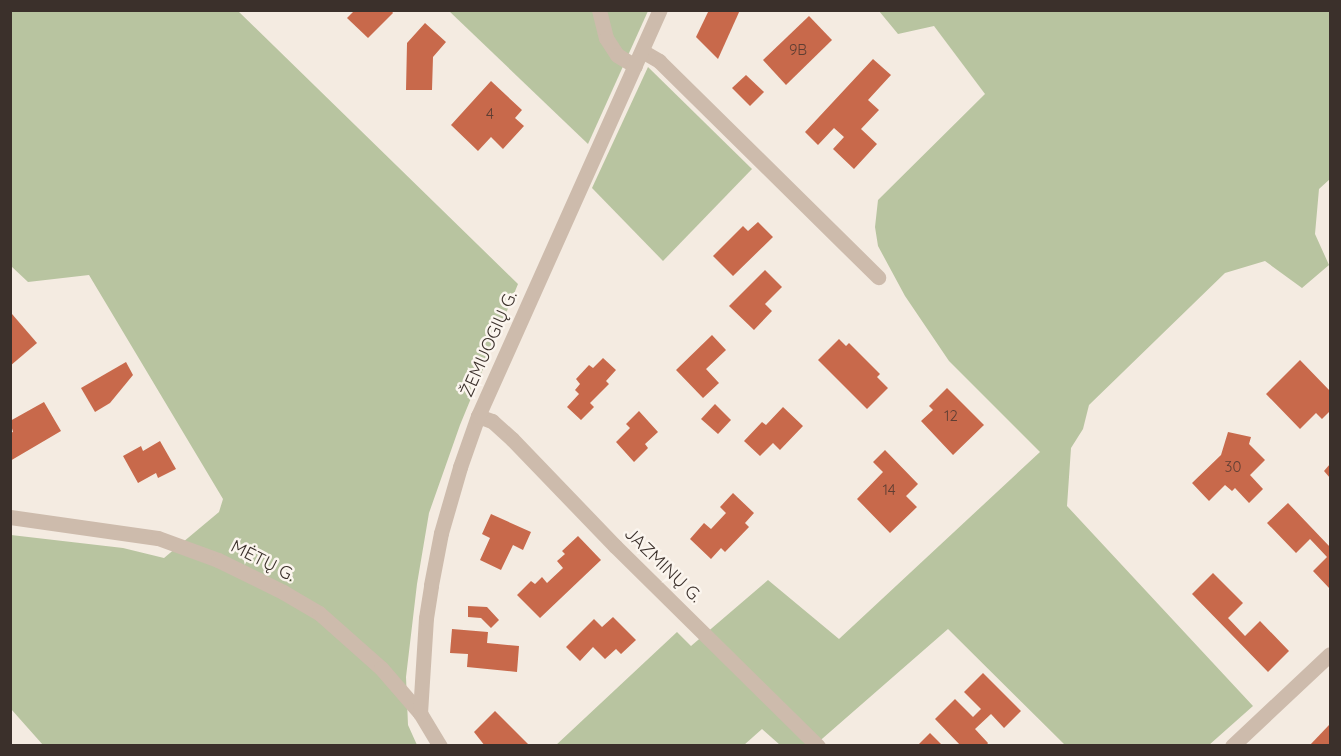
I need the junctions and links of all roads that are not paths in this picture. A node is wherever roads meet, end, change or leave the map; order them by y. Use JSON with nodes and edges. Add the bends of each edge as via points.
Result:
{"nodes":[{"id":1,"x":599,"y":10,"type":"edge"},
{"id":2,"x":660,"y":10,"type":"edge"},
{"id":3,"x":642,"y":51,"type":"junction"},
{"id":4,"x":635,"y":66,"type":"junction"},
{"id":5,"x":878,"y":277,"type":"dead end"},
{"id":6,"x":478,"y":416,"type":"junction"},
{"id":7,"x":10,"y":517,"type":"edge"},
{"id":8,"x":1330,"y":654,"type":"edge"},
{"id":9,"x":420,"y":713,"type":"junction"},
{"id":10,"x":440,"y":746,"type":"edge"},
{"id":11,"x":818,"y":746,"type":"edge"},
{"id":12,"x":1232,"y":746,"type":"edge"}],
"edges":[{"from":1,"to":4,"type":"street","via":[[606,38],[617,55]]},
{"from":2,"to":3,"type":"street","name":"ŽEMUOGIŲ G."},
{"from":3,"to":4,"type":"street","name":"ŽEMUOGIŲ G."},
{"from":3,"to":5,"type":"street","via":[[659,61]]},
{"from":4,"to":6,"type":"street","name":"ŽEMUOGIŲ G."},
{"from":6,"to":9,"type":"street","name":"ŽEMUOGIŲ G.","via":[[439,543],[426,618]]},
{"from":6,"to":11,"type":"street","name":"JAZMINŲ G.","via":[[492,421],[512,439]]},
{"from":7,"to":9,"type":"street","name":"MĖTŲ G.","via":[[158,538],[218,560],[319,613],[381,668]]},
{"from":8,"to":12,"type":"street"},
{"from":9,"to":10,"type":"street","name":"MĖTŲ G."}]}
